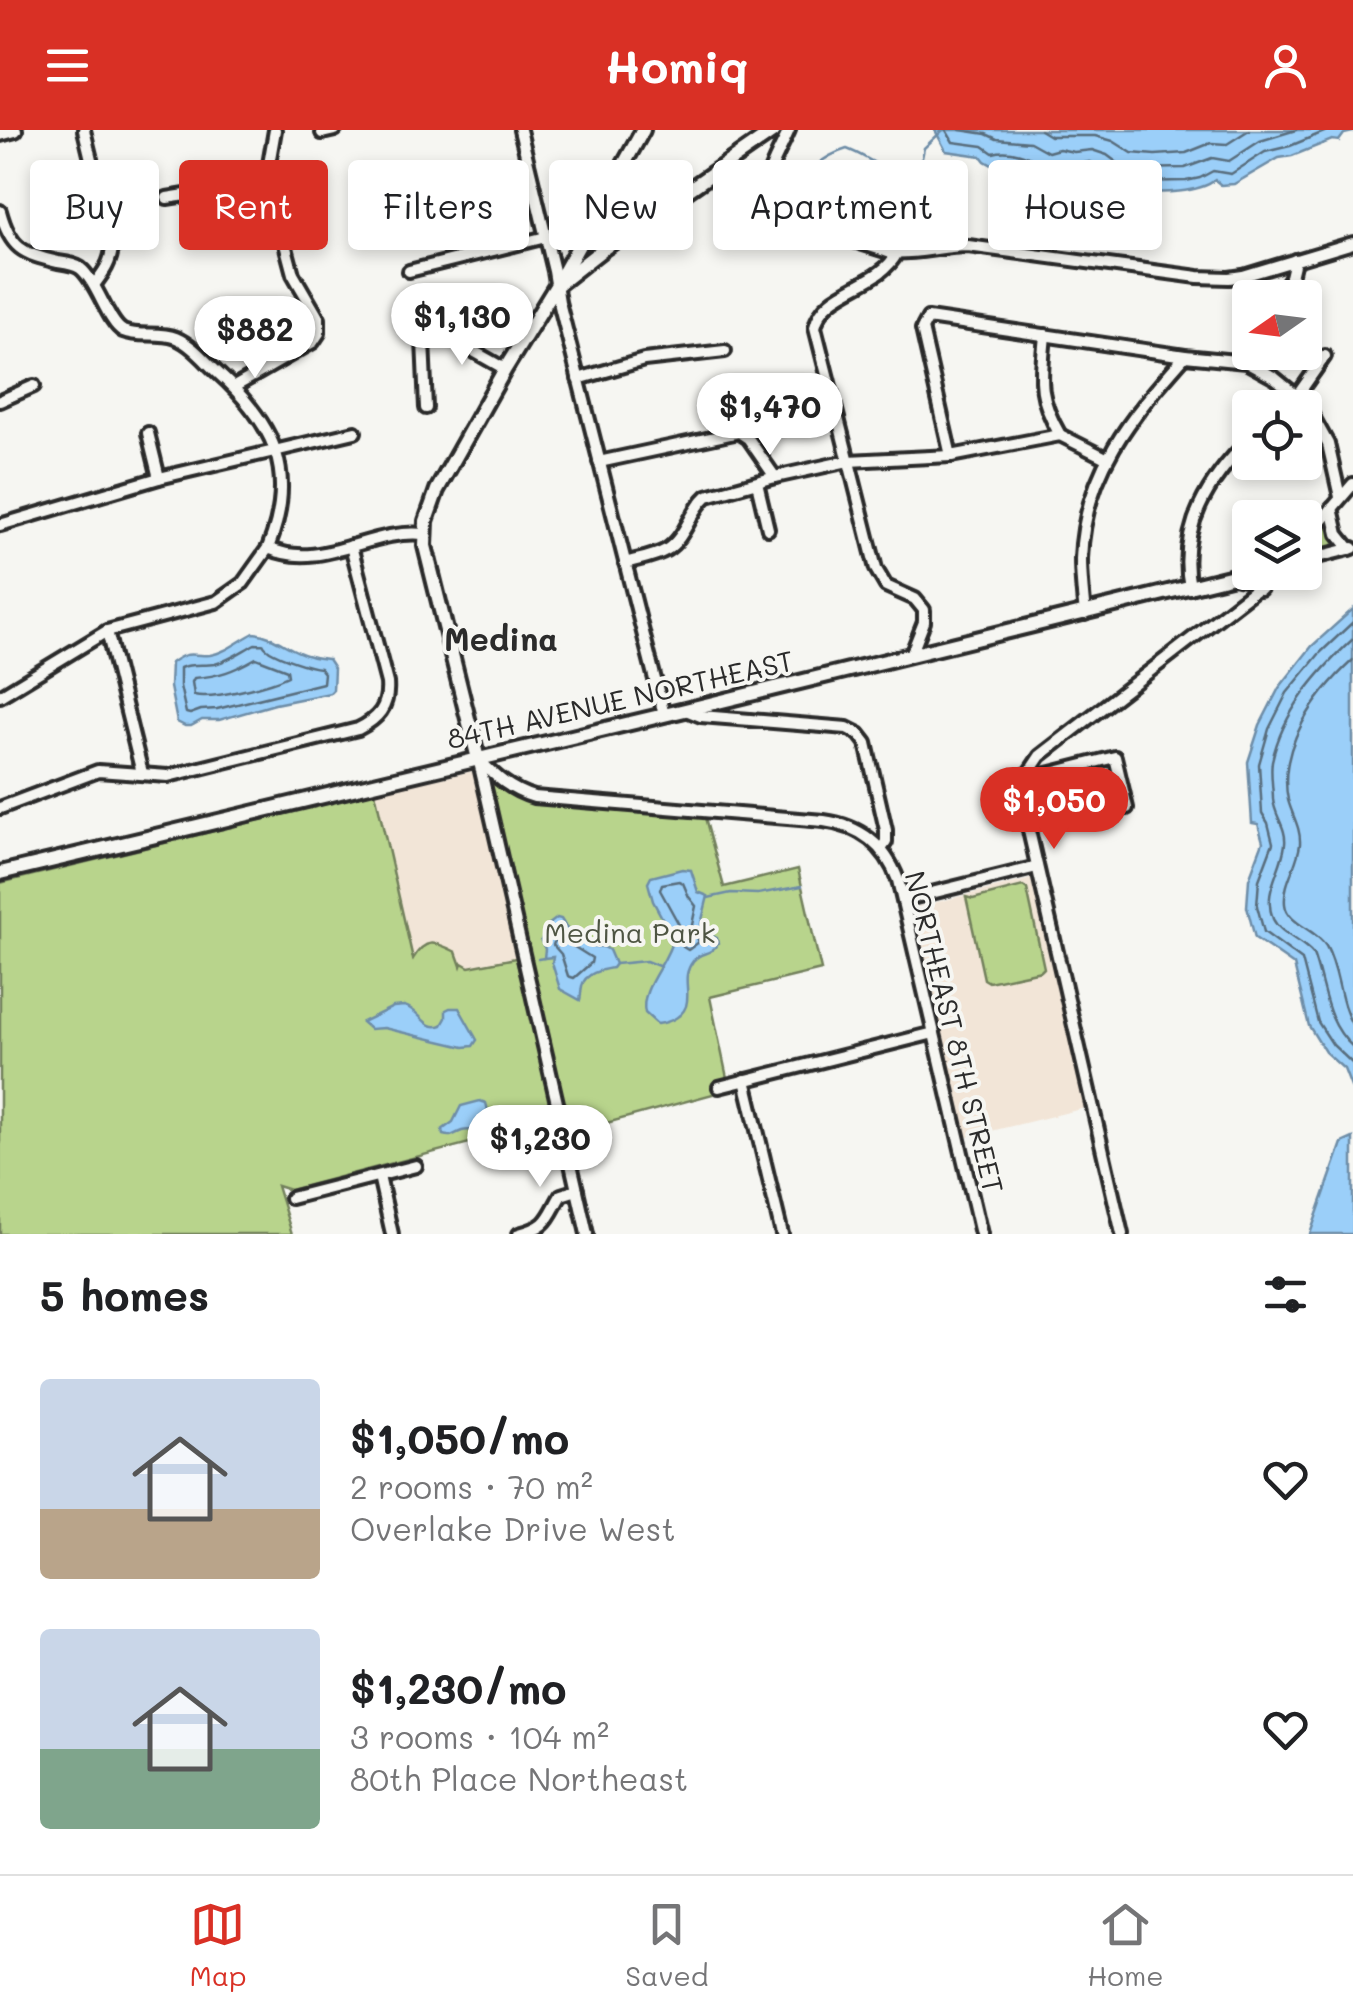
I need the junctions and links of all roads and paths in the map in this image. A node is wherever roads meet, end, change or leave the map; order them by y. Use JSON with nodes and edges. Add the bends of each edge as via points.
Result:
{"nodes":[{"id":1,"x":15,"y":130,"type":"edge"},
{"id":2,"x":84,"y":130,"type":"edge"},
{"id":3,"x":275,"y":130,"type":"edge"},
{"id":4,"x":335,"y":130,"type":"edge"},
{"id":5,"x":520,"y":130,"type":"edge"},
{"id":6,"x":643,"y":130,"type":"edge"},
{"id":7,"x":781,"y":132,"type":"edge"},
{"id":8,"x":322,"y":133,"type":"dead end"},
{"id":9,"x":0,"y":134,"type":"edge"},
{"id":10,"x":270,"y":160,"type":"edge"},
{"id":11,"x":527,"y":160,"type":"edge"},
{"id":12,"x":626,"y":160,"type":"edge"},
{"id":13,"x":529,"y":169,"type":"edge"},
{"id":14,"x":693,"y":190,"type":"edge"},
{"id":15,"x":179,"y":196,"type":"edge"},
{"id":16,"x":168,"y":198,"type":"dead end"},
{"id":17,"x":0,"y":211,"type":"edge"},
{"id":18,"x":546,"y":237,"type":"junction"},
{"id":19,"x":1353,"y":243,"type":"edge"},
{"id":20,"x":287,"y":250,"type":"edge"},
{"id":21,"x":576,"y":250,"type":"edge"},
{"id":22,"x":602,"y":250,"type":"edge"},
{"id":23,"x":897,"y":253,"type":"junction"},
{"id":24,"x":1295,"y":260,"type":"junction"},
{"id":25,"x":409,"y":272,"type":"dead end"},
{"id":26,"x":1289,"y":280,"type":"edge"},
{"id":27,"x":94,"y":285,"type":"junction"},
{"id":28,"x":556,"y":286,"type":"junction"},
{"id":29,"x":1044,"y":336,"type":"junction"},
{"id":30,"x":725,"y":351,"type":"dead end"},
{"id":31,"x":1186,"y":356,"type":"junction"},
{"id":32,"x":1325,"y":356,"type":"dead end"},
{"id":33,"x":1232,"y":359,"type":"edge"},
{"id":34,"x":505,"y":369,"type":"junction"},
{"id":35,"x":1259,"y":370,"type":"edge"},
{"id":36,"x":578,"y":379,"type":"junction"},
{"id":37,"x":34,"y":386,"type":"dead end"},
{"id":38,"x":234,"y":387,"type":"junction"},
{"id":39,"x":1290,"y":390,"type":"edge"},
{"id":40,"x":1301,"y":390,"type":"edge"},
{"id":41,"x":0,"y":401,"type":"edge"},
{"id":42,"x":426,"y":408,"type":"dead end"},
{"id":43,"x":355,"y":432,"type":"dead end"},
{"id":44,"x":148,"y":433,"type":"dead end"},
{"id":45,"x":1060,"y":434,"type":"junction"},
{"id":46,"x":1322,"y":434,"type":"edge"},
{"id":47,"x":275,"y":450,"type":"junction"},
{"id":48,"x":951,"y":456,"type":"junction"},
{"id":49,"x":1106,"y":458,"type":"junction"},
{"id":50,"x":848,"y":460,"type":"junction"},
{"id":51,"x":1232,"y":460,"type":"edge"},
{"id":52,"x":599,"y":462,"type":"junction"},
{"id":53,"x":775,"y":477,"type":"junction"},
{"id":54,"x":158,"y":478,"type":"junction"},
{"id":55,"x":757,"y":483,"type":"junction"},
{"id":56,"x":1353,"y":484,"type":"edge"},
{"id":57,"x":1340,"y":497,"type":"junction"},
{"id":58,"x":1332,"y":508,"type":"junction"},
{"id":59,"x":1322,"y":520,"type":"edge"},
{"id":60,"x":0,"y":525,"type":"edge"},
{"id":61,"x":768,"y":529,"type":"dead end"},
{"id":62,"x":424,"y":534,"type":"junction"},
{"id":63,"x":352,"y":546,"type":"junction"},
{"id":64,"x":268,"y":548,"type":"junction"},
{"id":65,"x":1352,"y":548,"type":"edge"},
{"id":66,"x":1322,"y":556,"type":"edge"},
{"id":67,"x":625,"y":562,"type":"junction"},
{"id":68,"x":1232,"y":578,"type":"edge"},
{"id":69,"x":1190,"y":588,"type":"junction"},
{"id":70,"x":1257,"y":590,"type":"edge"},
{"id":71,"x":1085,"y":614,"type":"junction"},
{"id":72,"x":107,"y":631,"type":"junction"},
{"id":73,"x":910,"y":656,"type":"junction"},
{"id":74,"x":0,"y":696,"type":"edge"},
{"id":75,"x":686,"y":710,"type":"junction"},
{"id":76,"x":664,"y":715,"type":"junction"},
{"id":77,"x":468,"y":720,"type":"junction"},
{"id":78,"x":478,"y":759,"type":"junction"},
{"id":79,"x":452,"y":765,"type":"junction"},
{"id":80,"x":142,"y":774,"type":"junction"},
{"id":81,"x":500,"y":779,"type":"junction"},
{"id":82,"x":1024,"y":780,"type":"junction"},
{"id":83,"x":485,"y":792,"type":"junction"},
{"id":84,"x":0,"y":808,"type":"edge"},
{"id":85,"x":1127,"y":808,"type":"dead end"},
{"id":86,"x":882,"y":849,"type":"junction"},
{"id":87,"x":1037,"y":868,"type":"junction"},
{"id":88,"x":0,"y":873,"type":"edge"},
{"id":89,"x":903,"y":900,"type":"junction"},
{"id":90,"x":934,"y":1033,"type":"junction"},
{"id":91,"x":745,"y":1080,"type":"junction"},
{"id":92,"x":720,"y":1087,"type":"dead end"},
{"id":93,"x":416,"y":1166,"type":"dead end"},
{"id":94,"x":379,"y":1176,"type":"junction"},
{"id":95,"x":577,"y":1190,"type":"junction"},
{"id":96,"x":291,"y":1198,"type":"dead end"},
{"id":97,"x":392,"y":1234,"type":"edge"},
{"id":98,"x":519,"y":1234,"type":"edge"},
{"id":99,"x":587,"y":1234,"type":"edge"},
{"id":100,"x":782,"y":1234,"type":"edge"},
{"id":101,"x":981,"y":1234,"type":"edge"},
{"id":102,"x":1122,"y":1234,"type":"edge"}],
"edges":[{"from":1,"to":9,"type":"main road"},
{"from":2,"to":27,"type":"street","via":[[112,247]]},
{"from":3,"to":10,"type":"street"},
{"from":4,"to":8,"type":"street"},
{"from":5,"to":11,"type":"street"},
{"from":6,"to":12,"type":"main road"},
{"from":7,"to":14,"type":"main road"},
{"from":7,"to":23,"type":"street","via":[[767,184],[775,207]]},
{"from":13,"to":18,"type":"street"},
{"from":15,"to":16,"type":"street"},
{"from":17,"to":27,"type":"street","via":[[18,248],[71,264]]},
{"from":18,"to":25,"type":"street"},
{"from":18,"to":28,"type":"street"},
{"from":19,"to":24,"type":"street"},
{"from":20,"to":38,"type":"street","via":[[316,311],[316,339]]},
{"from":21,"to":28,"type":"main road"},
{"from":22,"to":28,"type":"main road"},
{"from":23,"to":24,"type":"street","via":[[968,246],[1210,278]]},
{"from":23,"to":50,"type":"street","via":[[880,273],[822,308],[817,320]]},
{"from":24,"to":26,"type":"street"},
{"from":27,"to":38,"type":"street","via":[[122,330],[172,336]]},
{"from":28,"to":34,"type":"main road"},
{"from":28,"to":36,"type":"street"},
{"from":29,"to":31,"type":"street"},
{"from":29,"to":45,"type":"street","via":[[1042,398]]},
{"from":29,"to":48,"type":"street","via":[[924,321]]},
{"from":30,"to":36,"type":"street","via":[[644,360]]},
{"from":31,"to":33,"type":"street"},
{"from":31,"to":49,"type":"street"},
{"from":32,"to":40,"type":"street"},
{"from":34,"to":42,"type":"street","via":[[431,330],[423,340]]},
{"from":34,"to":62,"type":"main road","via":[[437,490]]},
{"from":35,"to":39,"type":"street"},
{"from":36,"to":52,"type":"street"},
{"from":37,"to":41,"type":"street"},
{"from":38,"to":47,"type":"street"},
{"from":43,"to":47,"type":"street"},
{"from":44,"to":54,"type":"street"},
{"from":45,"to":48,"type":"street"},
{"from":45,"to":49,"type":"street"},
{"from":46,"to":57,"type":"street"},
{"from":47,"to":54,"type":"street"},
{"from":47,"to":64,"type":"street","via":[[282,505]]},
{"from":48,"to":50,"type":"street"},
{"from":49,"to":71,"type":"street","via":[[1084,535]]},
{"from":50,"to":53,"type":"street"},
{"from":50,"to":73,"type":"street","via":[[878,574],[924,610]]},
{"from":51,"to":69,"type":"street","via":[[1197,512],[1187,543]]},
{"from":52,"to":53,"type":"street","via":[[739,432]]},
{"from":52,"to":67,"type":"street"},
{"from":53,"to":55,"type":"street"},
{"from":54,"to":60,"type":"street"},
{"from":55,"to":61,"type":"street"},
{"from":55,"to":67,"type":"street","via":[[708,496],[670,548]]},
{"from":56,"to":57,"type":"street"},
{"from":57,"to":58,"type":"street"},
{"from":58,"to":59,"type":"street"},
{"from":58,"to":65,"type":"street","via":[[1338,534]]},
{"from":62,"to":63,"type":"street"},
{"from":62,"to":77,"type":"main road"},
{"from":63,"to":64,"type":"street","via":[[306,557]]},
{"from":63,"to":80,"type":"street","via":[[387,684],[379,715],[358,729],[168,776]]},
{"from":64,"to":72,"type":"street","via":[[244,583],[216,602]]},
{"from":65,"to":66,"type":"street"},
{"from":67,"to":76,"type":"street"},
{"from":68,"to":69,"type":"main road","name":"84TH AVENUE NORTHEAST"},
{"from":69,"to":71,"type":"main road","name":"84TH AVENUE NORTHEAST"},
{"from":70,"to":82,"type":"street","via":[[1040,756]]},
{"from":71,"to":73,"type":"main road","name":"84TH AVENUE NORTHEAST"},
{"from":72,"to":74,"type":"street"},
{"from":72,"to":80,"type":"street"},
{"from":73,"to":75,"type":"main road","name":"84TH AVENUE NORTHEAST"},
{"from":75,"to":76,"type":"main road","name":"84TH AVENUE NORTHEAST"},
{"from":75,"to":86,"type":"street","name":"NORTHEAST 8TH STREET","via":[[856,731],[866,743],[886,830]]},
{"from":76,"to":78,"type":"main road","name":"84TH AVENUE NORTHEAST"},
{"from":77,"to":78,"type":"main road"},
{"from":77,"to":79,"type":"main road","via":[[465,747]]},
{"from":78,"to":79,"type":"main road","name":"84TH AVENUE NORTHEAST"},
{"from":78,"to":81,"type":"street"},
{"from":78,"to":83,"type":"street"},
{"from":79,"to":88,"type":"main road","name":"84TH AVENUE NORTHEAST"},
{"from":80,"to":84,"type":"street","via":[[88,774]]},
{"from":81,"to":83,"type":"street","via":[[490,781]]},
{"from":81,"to":86,"type":"street","via":[[521,794],[548,800],[837,822]]},
{"from":82,"to":85,"type":"street","via":[[1115,757]]},
{"from":82,"to":87,"type":"street"},
{"from":83,"to":95,"type":"street"},
{"from":86,"to":89,"type":"street","name":"NORTHEAST 8TH STREET"},
{"from":87,"to":89,"type":"street"},
{"from":87,"to":102,"type":"street"},
{"from":89,"to":90,"type":"street","name":"NORTHEAST 8TH STREET"},
{"from":90,"to":91,"type":"street"},
{"from":90,"to":101,"type":"street","name":"NORTHEAST 8TH STREET"},
{"from":91,"to":92,"type":"street"},
{"from":91,"to":100,"type":"street"},
{"from":93,"to":94,"type":"street"},
{"from":94,"to":96,"type":"street"},
{"from":94,"to":97,"type":"street"},
{"from":95,"to":98,"type":"street","via":[[561,1195],[542,1226]]},
{"from":95,"to":99,"type":"street"}]}
